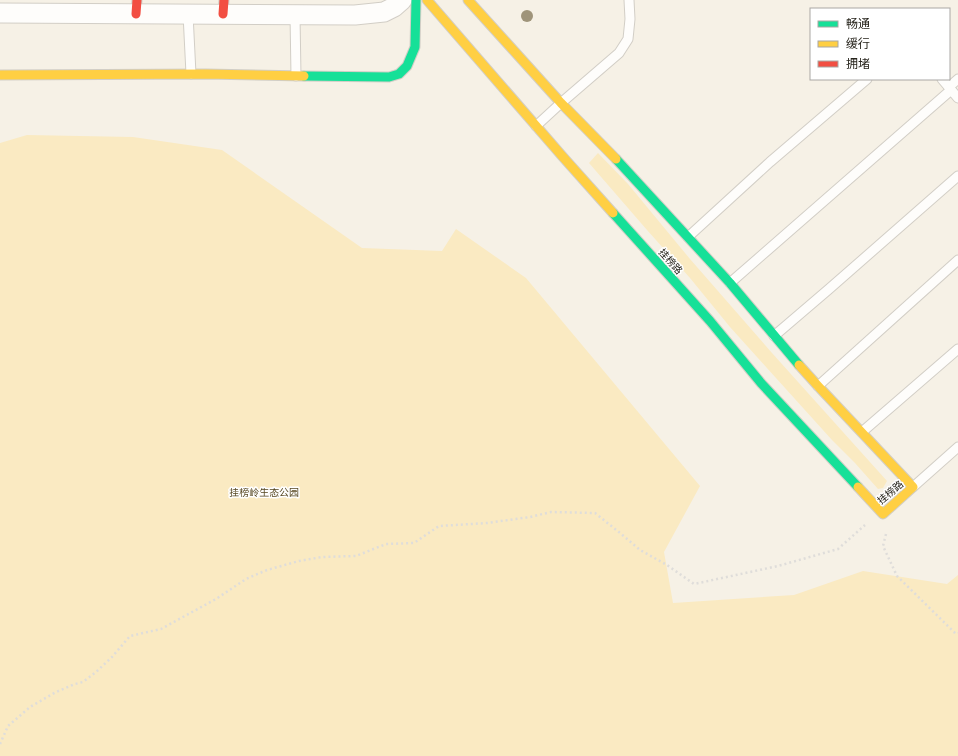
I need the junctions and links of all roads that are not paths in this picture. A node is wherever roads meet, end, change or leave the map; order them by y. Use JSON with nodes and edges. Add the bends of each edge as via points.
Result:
{"nodes":[{"id":1,"x":402,"y":0,"type":"edge"},
{"id":2,"x":416,"y":0,"type":"edge"},
{"id":3,"x":427,"y":0,"type":"edge"},
{"id":4,"x":468,"y":0,"type":"edge"},
{"id":5,"x":628,"y":0,"type":"edge"},
{"id":6,"x":136,"y":7,"type":"edge"},
{"id":7,"x":224,"y":7,"type":"edge"},
{"id":8,"x":0,"y":13,"type":"edge"},
{"id":9,"x":188,"y":14,"type":"junction"},
{"id":10,"x":295,"y":15,"type":"junction"},
{"id":11,"x":190,"y":74,"type":"junction"},
{"id":12,"x":0,"y":75,"type":"edge"},
{"id":13,"x":296,"y":76,"type":"junction"},
{"id":14,"x":958,"y":79,"type":"edge"},
{"id":15,"x":866,"y":80,"type":"edge"},
{"id":16,"x":943,"y":80,"type":"edge"},
{"id":17,"x":950,"y":89,"type":"junction"},
{"id":18,"x":958,"y":98,"type":"edge"},
{"id":19,"x":561,"y":103,"type":"junction"},
{"id":20,"x":536,"y":126,"type":"junction"},
{"id":21,"x":958,"y":176,"type":"edge"},
{"id":22,"x":688,"y":237,"type":"junction"},
{"id":23,"x":958,"y":260,"type":"edge"},
{"id":24,"x":730,"y":283,"type":"junction"},
{"id":25,"x":774,"y":336,"type":"junction"},
{"id":26,"x":958,"y":349,"type":"edge"},
{"id":27,"x":818,"y":386,"type":"junction"},
{"id":28,"x":862,"y":432,"type":"junction"},
{"id":29,"x":958,"y":447,"type":"edge"},
{"id":30,"x":912,"y":487,"type":"junction"}],
"edges":[{"from":1,"to":10,"type":"street","via":[[384,12]]},
{"from":2,"to":13,"type":"street","via":[[415,47],[407,66],[399,74],[376,78]]},
{"from":3,"to":20,"type":"street","name":"挂榜路"},
{"from":4,"to":19,"type":"street","name":"挂榜路"},
{"from":5,"to":19,"type":"lane","via":[[628,39],[619,53]]},
{"from":6,"to":8,"type":"street"},
{"from":6,"to":9,"type":"street"},
{"from":7,"to":9,"type":"street"},
{"from":7,"to":10,"type":"street"},
{"from":9,"to":11,"type":"lane"},
{"from":10,"to":13,"type":"lane"},
{"from":11,"to":12,"type":"street"},
{"from":11,"to":13,"type":"street"},
{"from":14,"to":17,"type":"lane"},
{"from":15,"to":22,"type":"lane"},
{"from":16,"to":17,"type":"lane"},
{"from":17,"to":18,"type":"lane"},
{"from":17,"to":24,"type":"lane"},
{"from":19,"to":20,"type":"lane"},
{"from":19,"to":22,"type":"street","name":"挂榜路"},
{"from":20,"to":30,"type":"street","name":"挂榜路","via":[[710,321],[761,383],[883,514]]},
{"from":21,"to":25,"type":"lane"},
{"from":22,"to":24,"type":"street","name":"挂榜路"},
{"from":23,"to":27,"type":"lane"},
{"from":24,"to":25,"type":"street","name":"挂榜路"},
{"from":25,"to":27,"type":"street","name":"挂榜路"},
{"from":26,"to":28,"type":"lane"},
{"from":27,"to":28,"type":"street","name":"挂榜路"},
{"from":28,"to":30,"type":"street","name":"挂榜路"},
{"from":29,"to":30,"type":"lane"}]}
